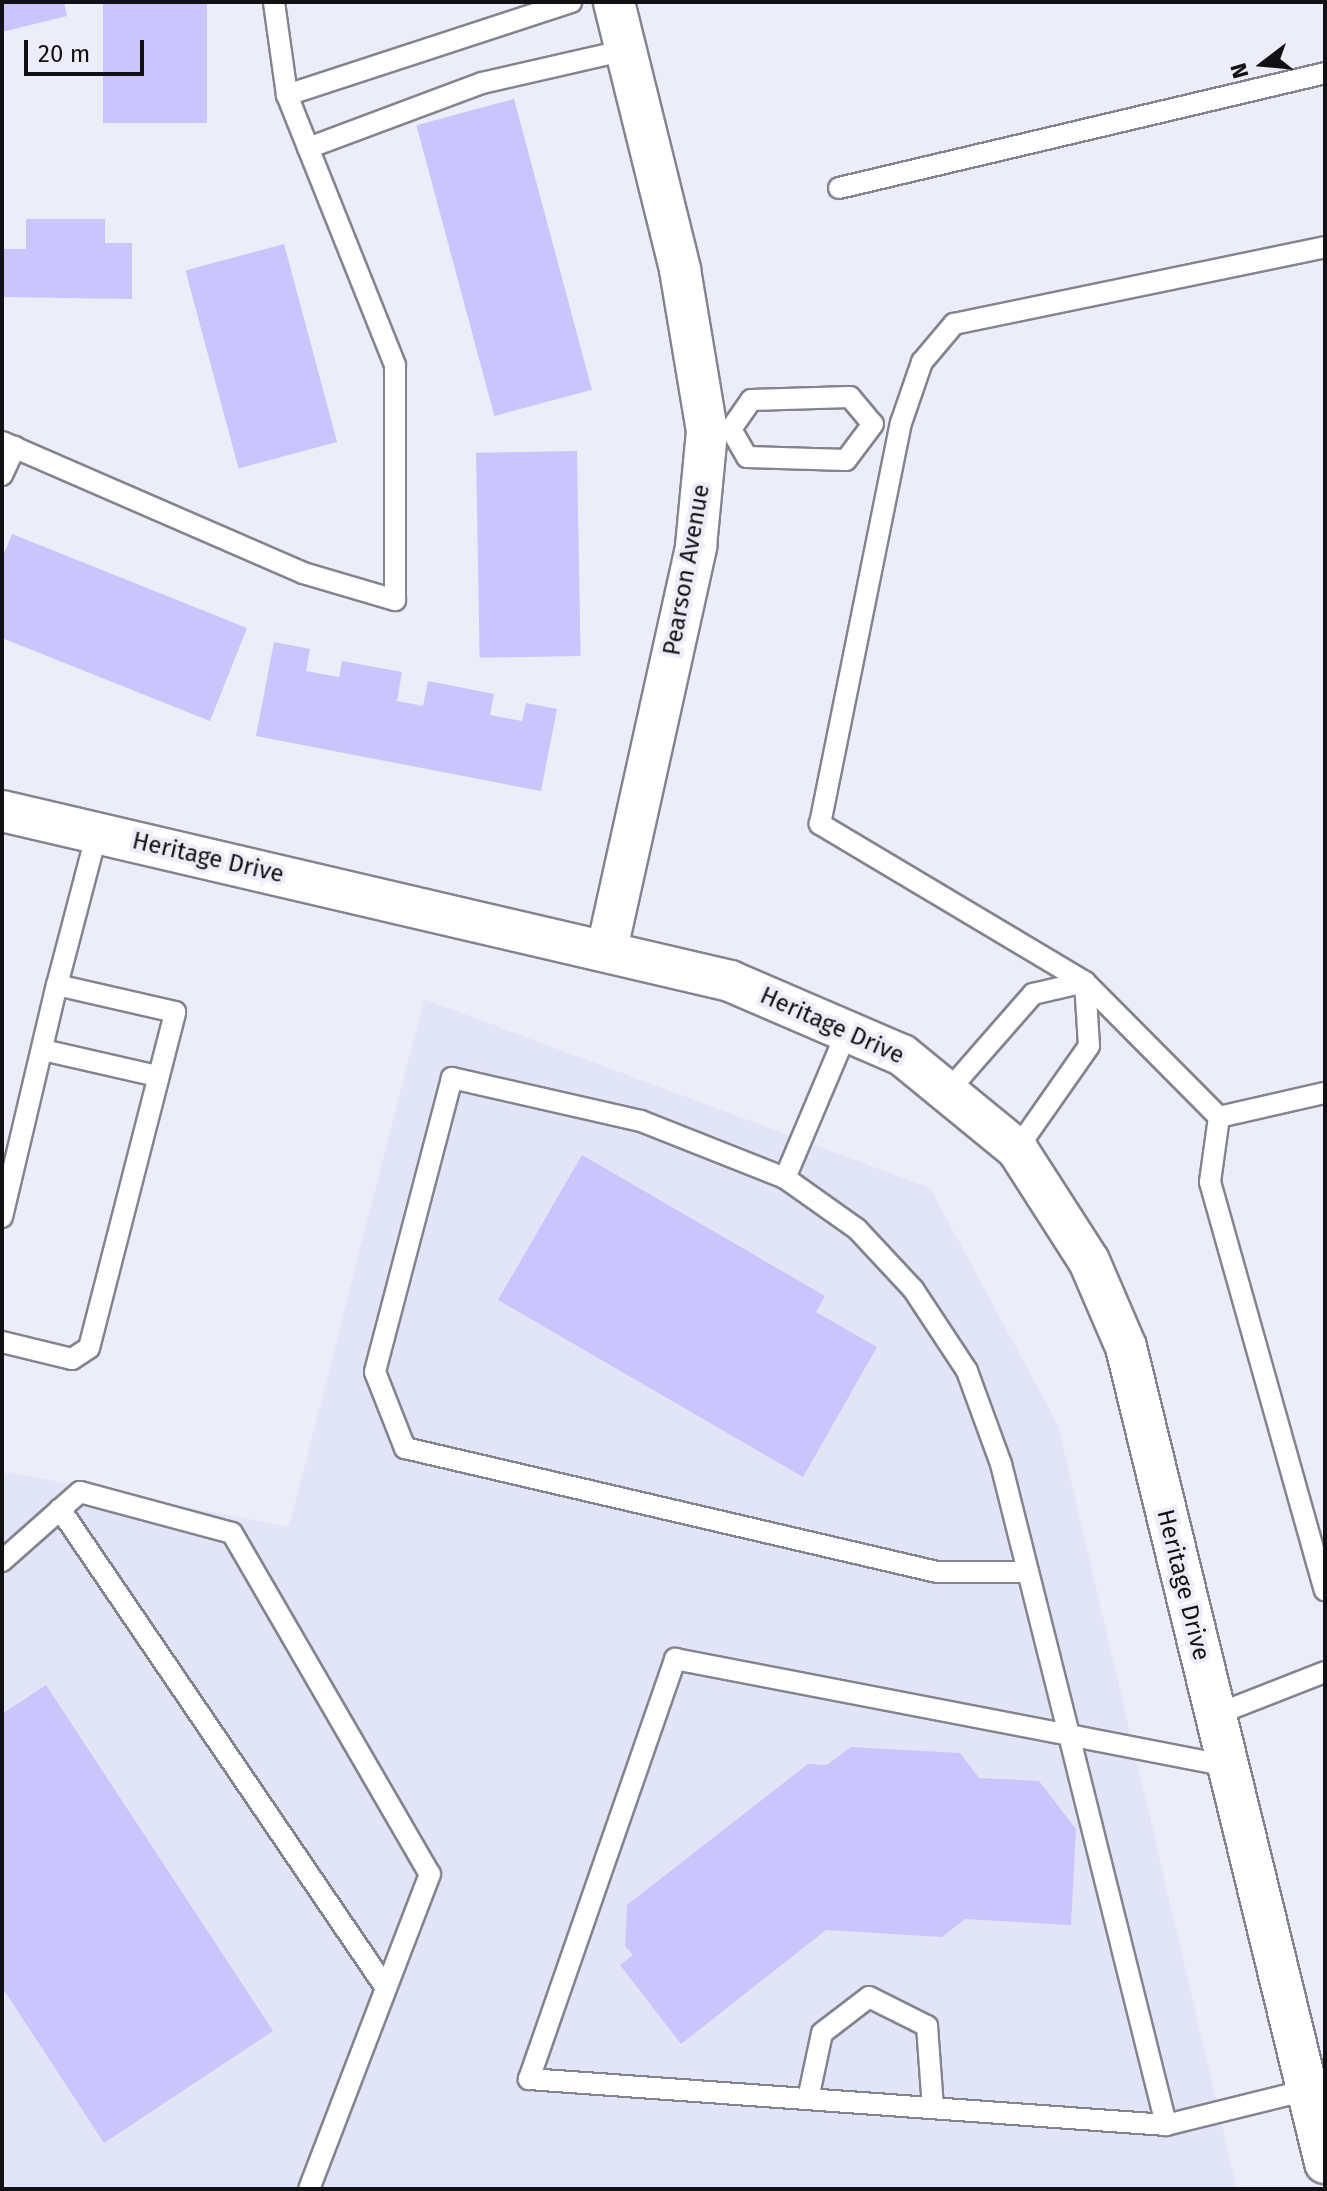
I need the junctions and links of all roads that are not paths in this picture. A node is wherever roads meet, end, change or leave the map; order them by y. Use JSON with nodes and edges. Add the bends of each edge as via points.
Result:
{"nodes":[{"id":1,"x":274,"y":2,"type":"edge"},
{"id":2,"x":571,"y":2,"type":"edge"},
{"id":3,"x":614,"y":2,"type":"edge"},
{"id":4,"x":626,"y":50,"type":"junction"},
{"id":5,"x":1325,"y":73,"type":"edge"},
{"id":6,"x":287,"y":95,"type":"junction"},
{"id":7,"x":308,"y":148,"type":"junction"},
{"id":8,"x":839,"y":188,"type":"dead end"},
{"id":9,"x":1325,"y":247,"type":"edge"},
{"id":10,"x":901,"y":423,"type":"junction"},
{"id":11,"x":873,"y":424,"type":"junction"},
{"id":12,"x":719,"y":430,"type":"junction"},
{"id":13,"x":8,"y":445,"type":"edge"},
{"id":14,"x":2,"y":475,"type":"edge"},
{"id":15,"x":2,"y":811,"type":"edge"},
{"id":16,"x":97,"y":832,"type":"junction"},
{"id":17,"x":607,"y":949,"type":"junction"},
{"id":18,"x":1085,"y":982,"type":"junction"},
{"id":19,"x":57,"y":985,"type":"junction"},
{"id":20,"x":848,"y":1029,"type":"junction"},
{"id":21,"x":43,"y":1050,"type":"junction"},
{"id":22,"x":157,"y":1076,"type":"junction"},
{"id":23,"x":949,"y":1090,"type":"junction"},
{"id":24,"x":1325,"y":1093,"type":"edge"},
{"id":25,"x":1219,"y":1117,"type":"junction"},
{"id":26,"x":1017,"y":1149,"type":"junction"},
{"id":27,"x":785,"y":1178,"type":"junction"},
{"id":28,"x":2,"y":1217,"type":"edge"},
{"id":29,"x":2,"y":1342,"type":"edge"},
{"id":30,"x":60,"y":1509,"type":"junction"},
{"id":31,"x":2,"y":1561,"type":"edge"},
{"id":32,"x":1028,"y":1572,"type":"junction"},
{"id":33,"x":1325,"y":1590,"type":"edge"},
{"id":34,"x":1325,"y":1672,"type":"edge"},
{"id":35,"x":1215,"y":1715,"type":"junction"},
{"id":36,"x":1069,"y":1735,"type":"junction"},
{"id":37,"x":1228,"y":1766,"type":"junction"},
{"id":38,"x":386,"y":1988,"type":"junction"},
{"id":39,"x":1307,"y":2090,"type":"junction"},
{"id":40,"x":808,"y":2099,"type":"junction"},
{"id":41,"x":933,"y":2108,"type":"junction"},
{"id":42,"x":1166,"y":2125,"type":"junction"},
{"id":43,"x":1325,"y":2163,"type":"edge"},
{"id":44,"x":309,"y":2189,"type":"edge"}],
"edges":[{"from":1,"to":6,"type":"lane"},
{"from":2,"to":6,"type":"lane"},
{"from":3,"to":4,"type":"street","name":"Pearson Avenue"},
{"from":4,"to":7,"type":"lane","via":[[482,83]]},
{"from":4,"to":12,"type":"street","name":"Pearson Avenue"},
{"from":5,"to":8,"type":"lane"},
{"from":6,"to":7,"type":"lane"},
{"from":7,"to":13,"type":"lane","via":[[395,365],[395,600],[303,573]]},
{"from":9,"to":10,"type":"lane","via":[[954,324],[922,362]]},
{"from":10,"to":11,"type":"lane"},
{"from":10,"to":18,"type":"lane","via":[[820,824]]},
{"from":11,"to":12,"type":"lane","via":[[850,397],[751,400]]},
{"from":11,"to":12,"type":"lane","via":[[846,460],[747,457]]},
{"from":12,"to":17,"type":"street","name":"Pearson Avenue"},
{"from":13,"to":14,"type":"lane"},
{"from":15,"to":16,"type":"street","name":"Heritage Drive"},
{"from":16,"to":17,"type":"street","name":"Heritage Drive"},
{"from":16,"to":19,"type":"lane"},
{"from":17,"to":20,"type":"street","name":"Heritage Drive","via":[[730,981]]},
{"from":18,"to":23,"type":"lane","via":[[1033,994]]},
{"from":18,"to":25,"type":"lane"},
{"from":18,"to":26,"type":"lane","via":[[1089,1046]]},
{"from":19,"to":21,"type":"lane"},
{"from":19,"to":22,"type":"lane","via":[[175,1012]]},
{"from":20,"to":23,"type":"street","name":"Heritage Drive","via":[[902,1055]]},
{"from":20,"to":27,"type":"lane"},
{"from":21,"to":22,"type":"lane"},
{"from":21,"to":28,"type":"lane"},
{"from":22,"to":29,"type":"lane","via":[[89,1348],[72,1359]]},
{"from":23,"to":26,"type":"street","name":"Heritage Drive"},
{"from":24,"to":25,"type":"lane"},
{"from":25,"to":33,"type":"lane","via":[[1210,1182]]},
{"from":26,"to":35,"type":"street","name":"Heritage Drive","via":[[1089,1261],[1126,1347]]},
{"from":27,"to":32,"type":"lane","via":[[857,1229],[895,1269],[967,1371],[1001,1464]]},
{"from":27,"to":32,"type":"lane","via":[[641,1121],[452,1078],[375,1372],[405,1448],[937,1572]]},
{"from":30,"to":31,"type":"lane"},
{"from":30,"to":38,"type":"lane"},
{"from":30,"to":38,"type":"lane","via":[[80,1492],[232,1533],[430,1874]]},
{"from":32,"to":36,"type":"lane"},
{"from":34,"to":35,"type":"lane"},
{"from":35,"to":37,"type":"street","name":"Heritage Drive"},
{"from":36,"to":37,"type":"lane"},
{"from":36,"to":40,"type":"lane","via":[[675,1659],[529,2079]]},
{"from":36,"to":42,"type":"lane"},
{"from":37,"to":39,"type":"street","name":"Heritage Drive"},
{"from":38,"to":44,"type":"lane"},
{"from":39,"to":42,"type":"lane"},
{"from":39,"to":43,"type":"street","name":"Heritage Drive"},
{"from":40,"to":41,"type":"lane"},
{"from":40,"to":41,"type":"lane","via":[[822,2033],[869,1997],[927,2026]]},
{"from":41,"to":42,"type":"lane"}]}
